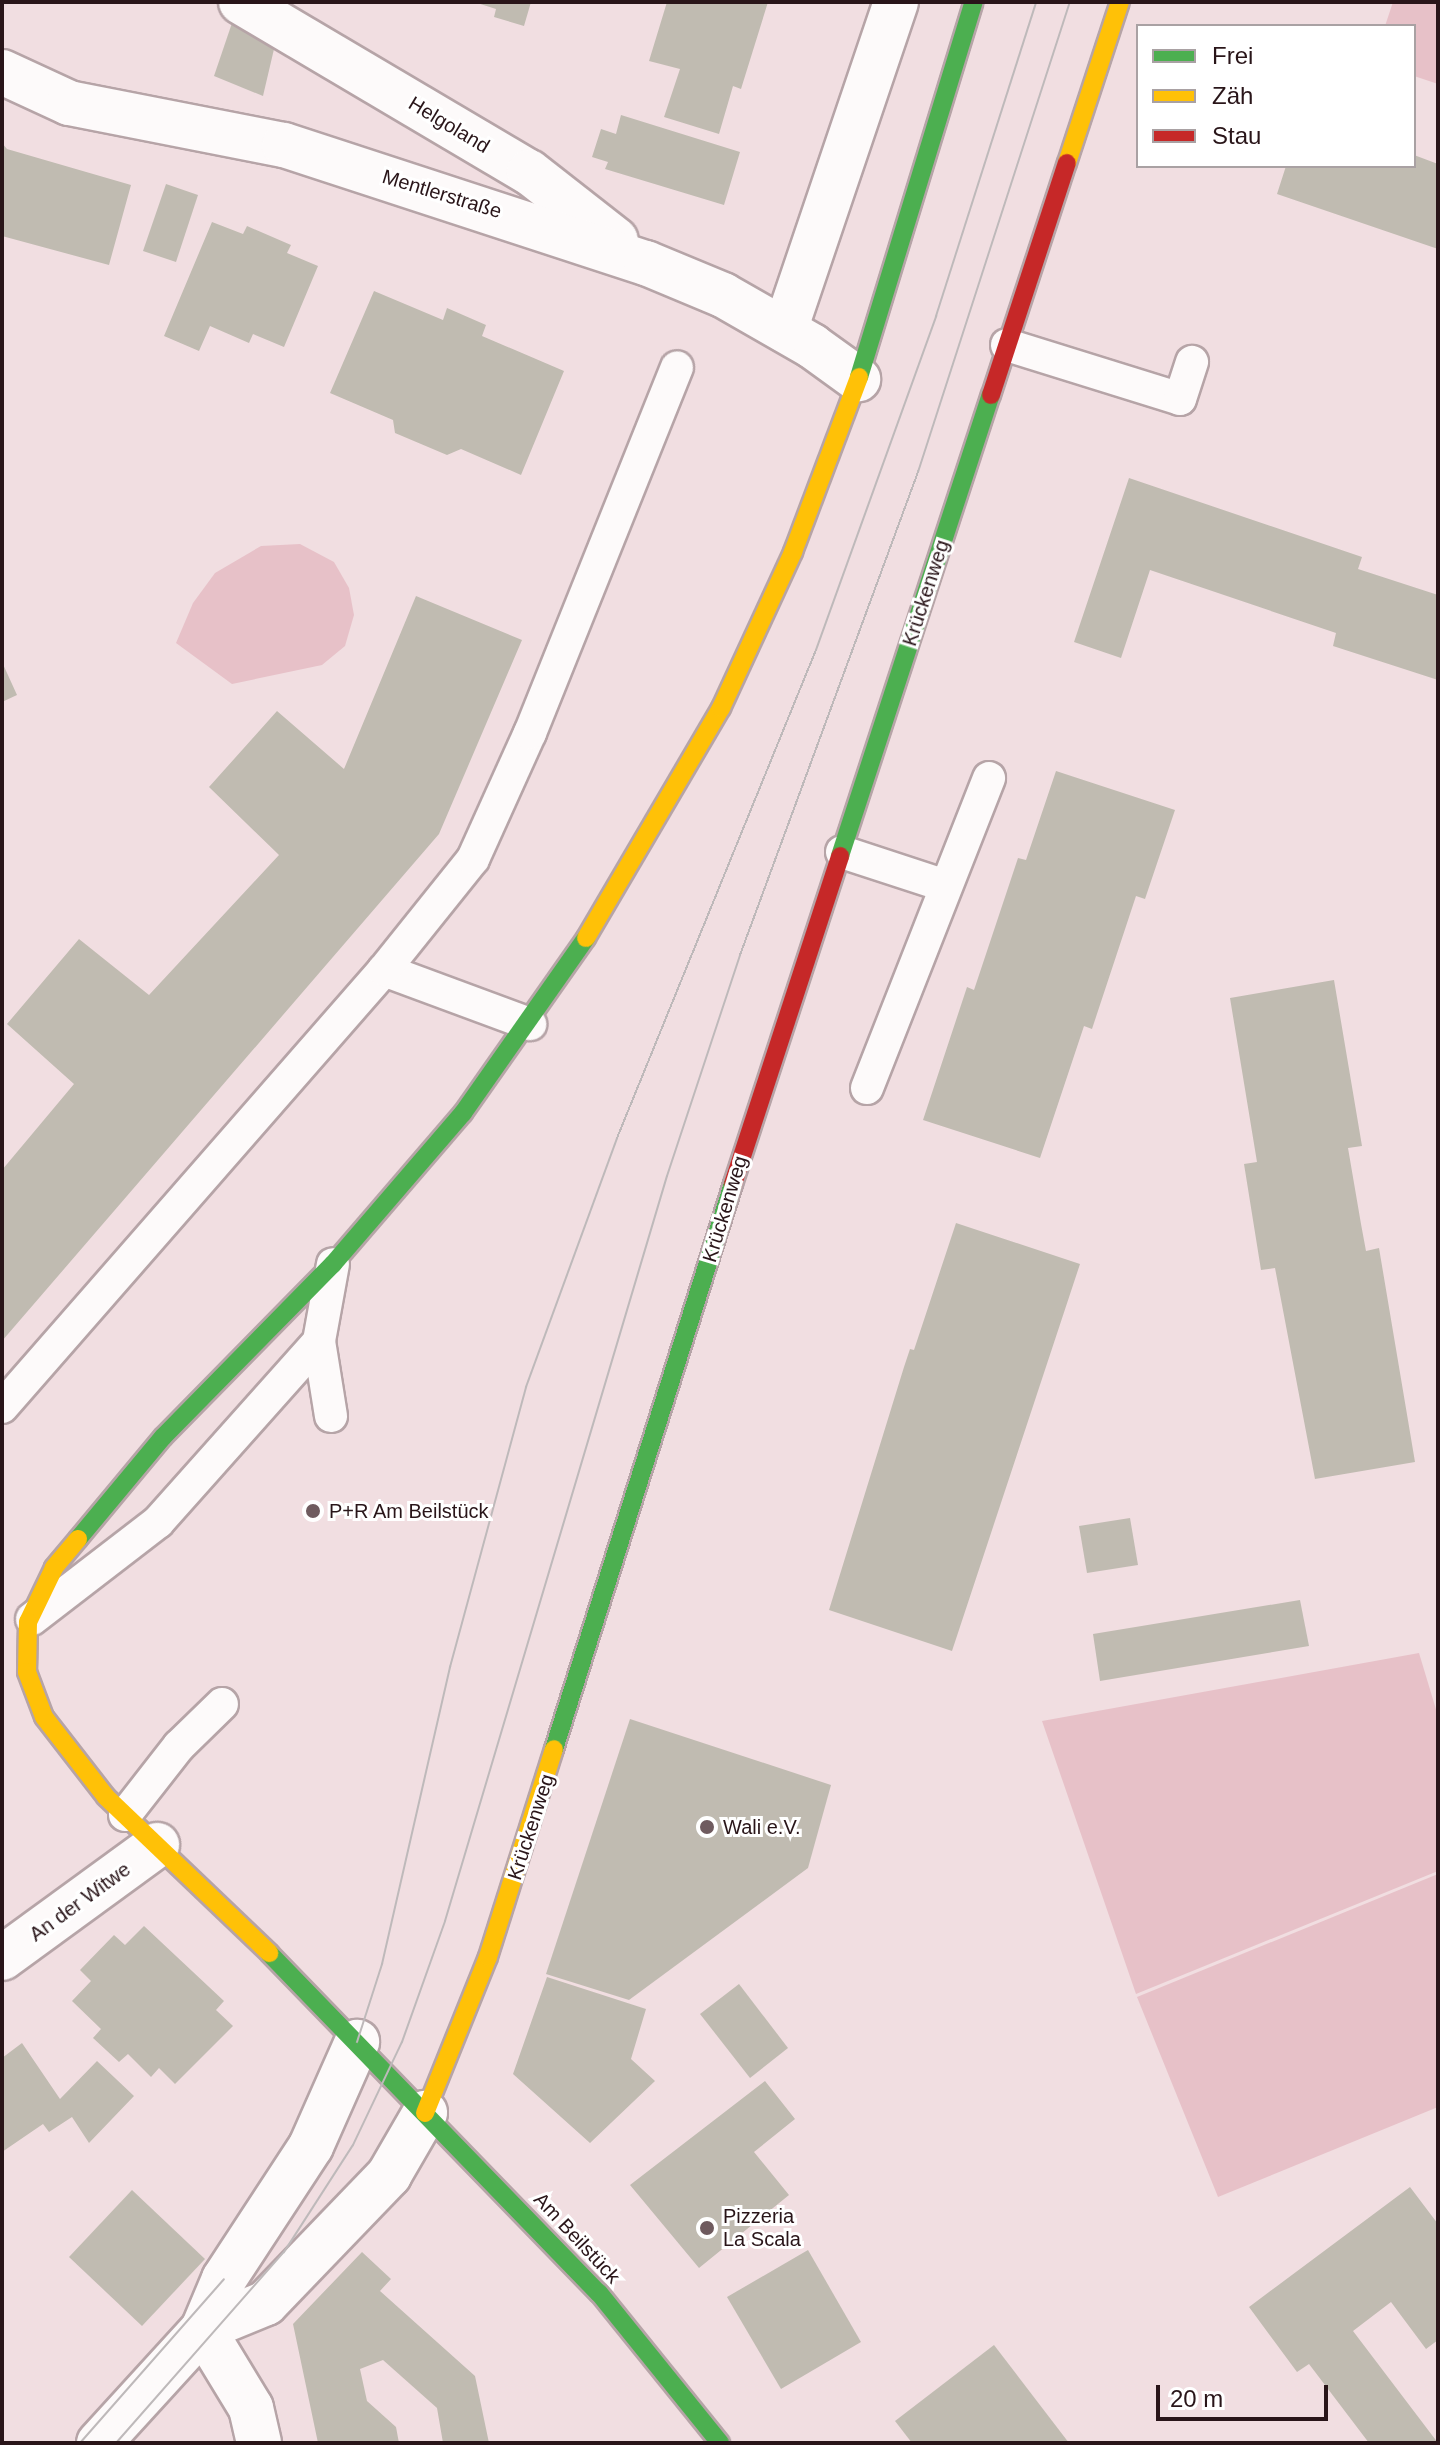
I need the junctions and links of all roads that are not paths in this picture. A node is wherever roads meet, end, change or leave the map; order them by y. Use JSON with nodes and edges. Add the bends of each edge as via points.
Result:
{"nodes":[{"id":1,"x":241,"y":2,"type":"edge"},
{"id":2,"x":896,"y":2,"type":"edge"},
{"id":3,"x":974,"y":2,"type":"edge"},
{"id":4,"x":1120,"y":2,"type":"edge"},
{"id":5,"x":2,"y":72,"type":"edge"},
{"id":6,"x":646,"y":263,"type":"junction"},
{"id":7,"x":785,"y":330,"type":"junction"},
{"id":8,"x":1007,"y":345,"type":"junction"},
{"id":9,"x":1192,"y":362,"type":"dead end"},
{"id":10,"x":677,"y":367,"type":"dead end"},
{"id":11,"x":858,"y":379,"type":"junction"},
{"id":12,"x":989,"y":778,"type":"dead end"},
{"id":13,"x":842,"y":852,"type":"junction"},
{"id":14,"x":946,"y":886,"type":"junction"},
{"id":15,"x":384,"y":970,"type":"junction"},
{"id":16,"x":530,"y":1024,"type":"junction"},
{"id":17,"x":867,"y":1088,"type":"dead end"},
{"id":18,"x":333,"y":1264,"type":"junction"},
{"id":19,"x":319,"y":1341,"type":"junction"},
{"id":20,"x":2,"y":1407,"type":"edge"},
{"id":21,"x":331,"y":1416,"type":"dead end"},
{"id":22,"x":28,"y":1622,"type":"junction"},
{"id":23,"x":222,"y":1704,"type":"dead end"},
{"id":24,"x":125,"y":1815,"type":"junction"},
{"id":25,"x":157,"y":1845,"type":"junction"},
{"id":26,"x":2,"y":1958,"type":"edge"},
{"id":27,"x":357,"y":2042,"type":"junction"},
{"id":28,"x":425,"y":2113,"type":"junction"},
{"id":29,"x":203,"y":2329,"type":"junction"},
{"id":30,"x":99,"y":2443,"type":"edge"},
{"id":31,"x":259,"y":2443,"type":"edge"},
{"id":32,"x":720,"y":2443,"type":"edge"}],
"edges":[{"from":1,"to":6,"type":"street","name":"Helgoland","via":[[529,172]]},
{"from":2,"to":7,"type":"street"},
{"from":3,"to":11,"type":"main road"},
{"from":4,"to":8,"type":"main road","name":"Krückenweg"},
{"from":5,"to":6,"type":"street","name":"Mentlerstraße","via":[[69,103],[284,145]]},
{"from":6,"to":7,"type":"street","name":"Mentlerstraße","via":[[723,295]]},
{"from":7,"to":11,"type":"street","name":"Mentlerstraße"},
{"from":8,"to":9,"type":"lane","via":[[1180,399]]},
{"from":8,"to":13,"type":"main road","name":"Krückenweg"},
{"from":10,"to":15,"type":"lane","via":[[530,733],[473,859]]},
{"from":11,"to":16,"type":"main road","via":[[793,552],[721,708],[611,903]]},
{"from":12,"to":14,"type":"lane"},
{"from":13,"to":14,"type":"lane"},
{"from":13,"to":28,"type":"main road","name":"Krückenweg","via":[[488,1957]]},
{"from":14,"to":17,"type":"lane"},
{"from":15,"to":16,"type":"lane"},
{"from":15,"to":20,"type":"lane"},
{"from":16,"to":18,"type":"main road","via":[[463,1113]]},
{"from":18,"to":19,"type":"lane"},
{"from":18,"to":22,"type":"main road","via":[[163,1437],[54,1568]]},
{"from":19,"to":21,"type":"lane"},
{"from":19,"to":22,"type":"lane","via":[[158,1522]]},
{"from":22,"to":24,"type":"main road","via":[[27,1672],[44,1717]]},
{"from":23,"to":24,"type":"lane","via":[[179,1746]]},
{"from":24,"to":25,"type":"main road"},
{"from":25,"to":26,"type":"street","name":"An der Witwe"},
{"from":25,"to":27,"type":"main road"},
{"from":27,"to":28,"type":"main road","name":"Am Beilstück"},
{"from":27,"to":29,"type":"street","name":"Krückenweg","via":[[311,2146],[224,2279]]},
{"from":28,"to":29,"type":"street","name":"Krückenweg","via":[[389,2175],[266,2303]]},
{"from":28,"to":32,"type":"main road","name":"Am Beilstück","via":[[599,2293]]},
{"from":29,"to":30,"type":"street","name":"Krückenweg"},
{"from":29,"to":31,"type":"street","via":[[251,2408]]}]}
